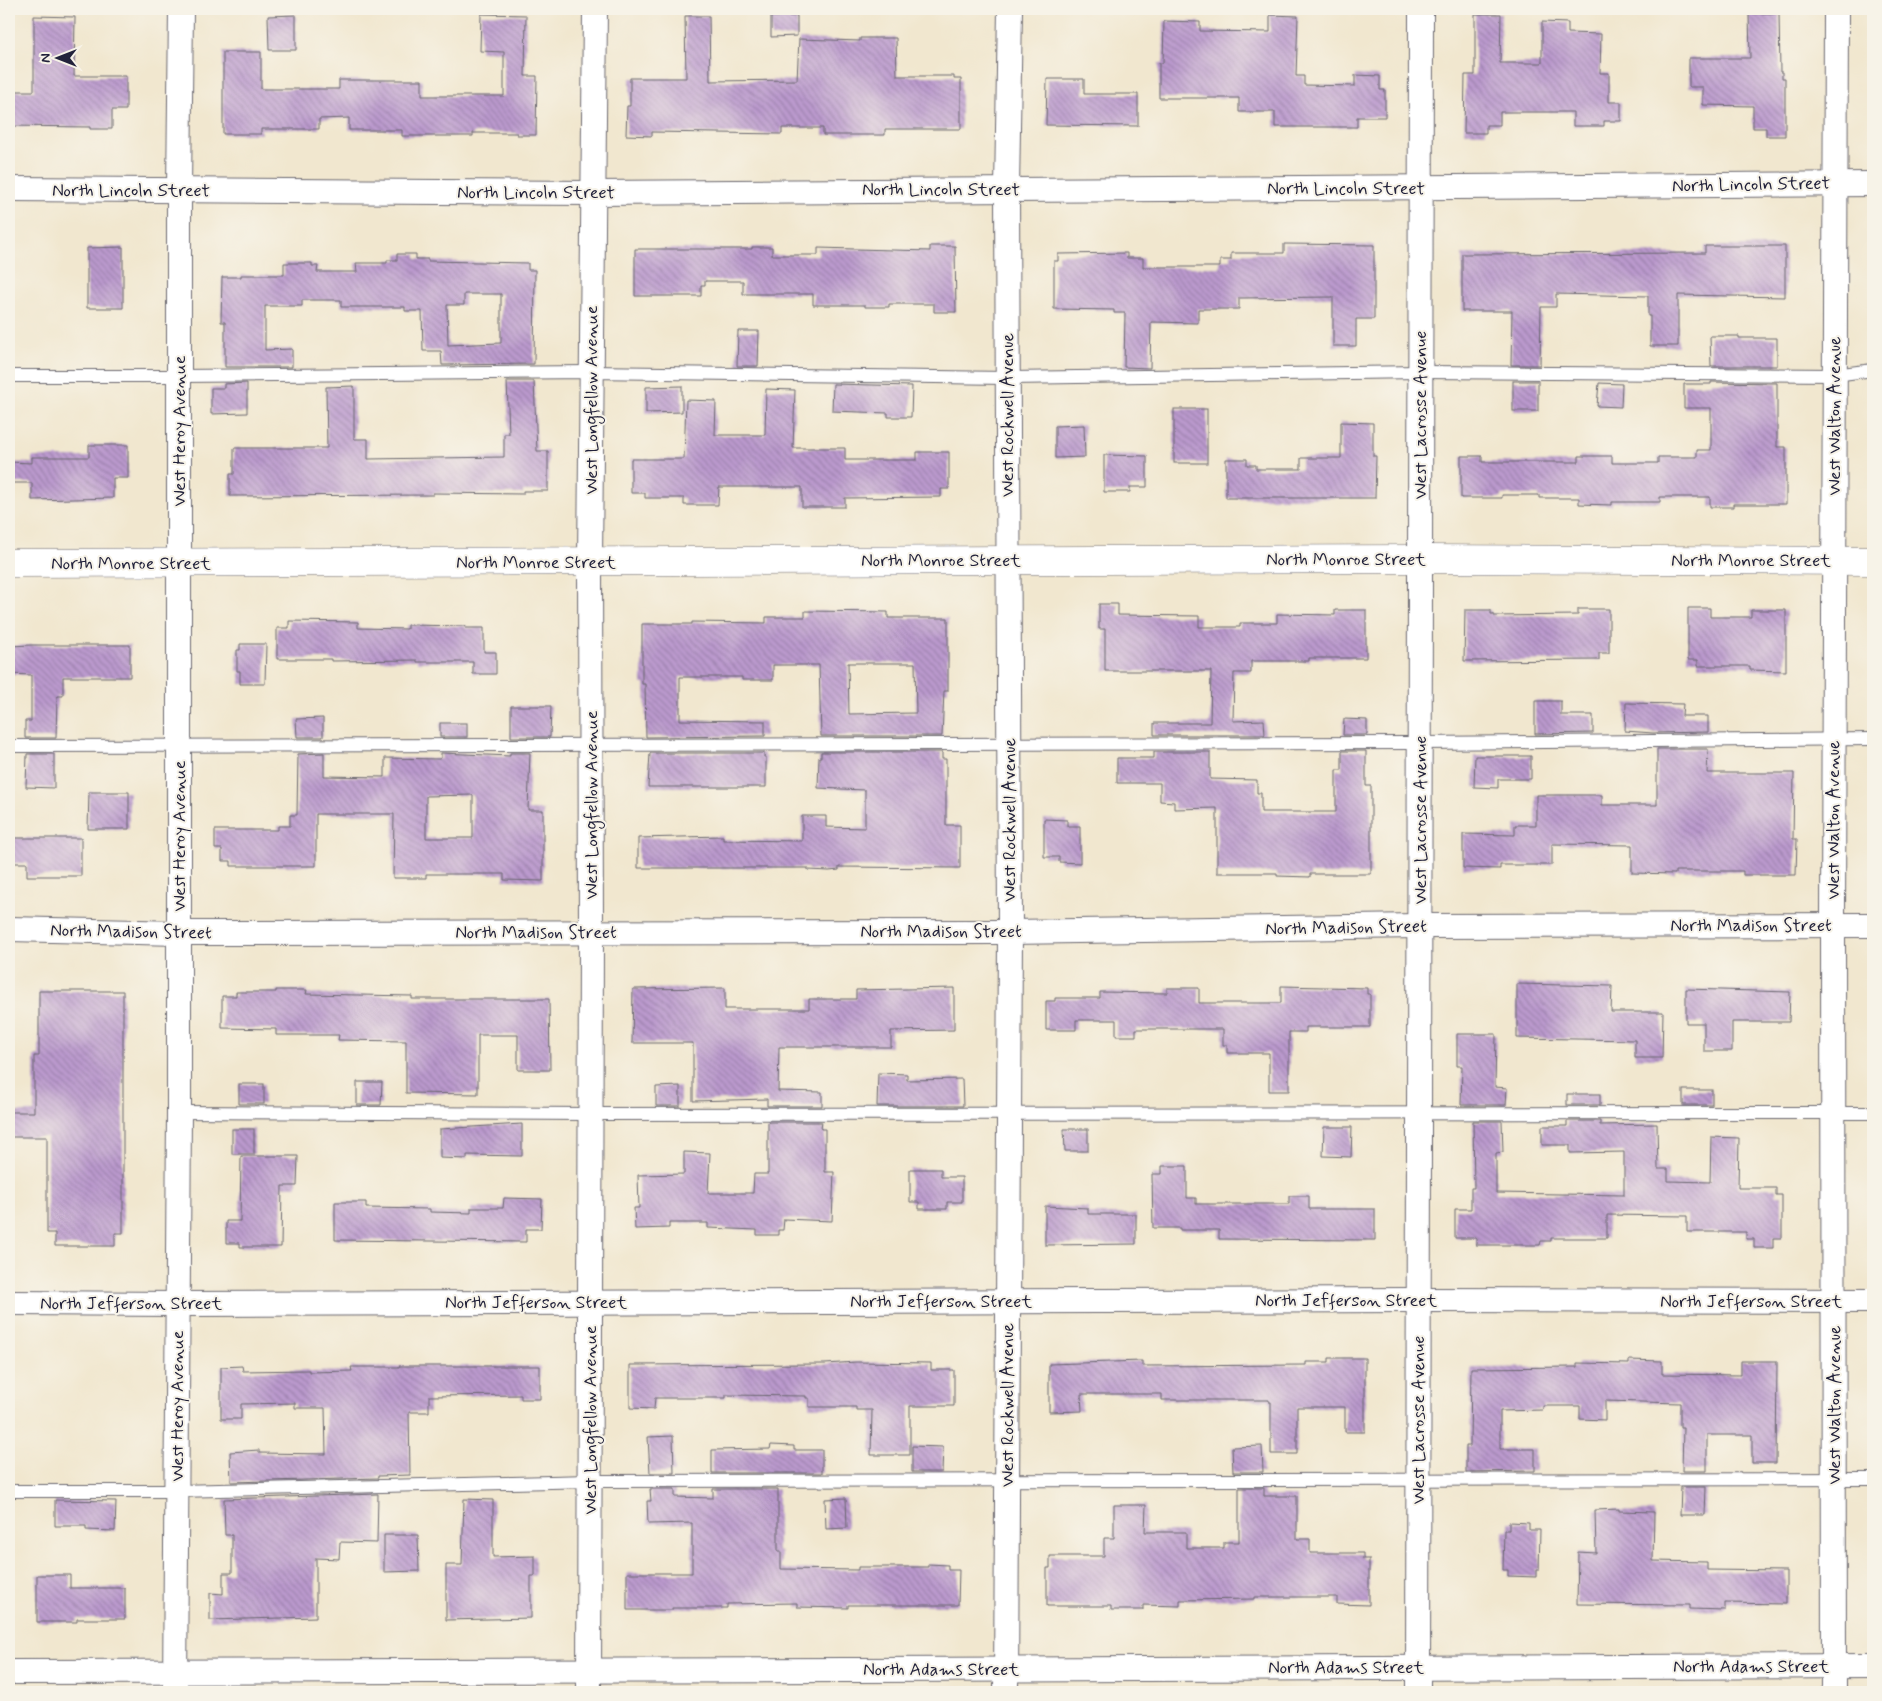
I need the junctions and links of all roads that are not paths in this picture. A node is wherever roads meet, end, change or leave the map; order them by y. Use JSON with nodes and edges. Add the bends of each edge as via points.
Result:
{"nodes":[{"id":1,"x":181,"y":9,"type":"edge"},
{"id":2,"x":595,"y":9,"type":"edge"},
{"id":3,"x":1010,"y":9,"type":"edge"},
{"id":4,"x":1422,"y":9,"type":"edge"},
{"id":5,"x":1836,"y":9,"type":"edge"},
{"id":6,"x":1835,"y":183,"type":"junction"},
{"id":7,"x":1873,"y":184,"type":"edge"},
{"id":8,"x":1420,"y":188,"type":"junction"},
{"id":9,"x":9,"y":189,"type":"edge"},
{"id":10,"x":1007,"y":189,"type":"junction"},
{"id":11,"x":179,"y":190,"type":"junction"},
{"id":12,"x":592,"y":193,"type":"junction"},
{"id":13,"x":1873,"y":370,"type":"edge"},
{"id":14,"x":591,"y":372,"type":"junction"},
{"id":15,"x":1420,"y":372,"type":"junction"},
{"id":16,"x":1835,"y":375,"type":"junction"},
{"id":17,"x":9,"y":376,"type":"edge"},
{"id":18,"x":179,"y":376,"type":"junction"},
{"id":19,"x":1007,"y":378,"type":"junction"},
{"id":20,"x":1420,"y":559,"type":"junction"},
{"id":21,"x":1008,"y":560,"type":"junction"},
{"id":22,"x":1833,"y":560,"type":"junction"},
{"id":23,"x":1873,"y":561,"type":"edge"},
{"id":24,"x":590,"y":562,"type":"junction"},
{"id":25,"x":9,"y":563,"type":"edge"},
{"id":26,"x":178,"y":563,"type":"junction"},
{"id":27,"x":1873,"y":739,"type":"edge"},
{"id":28,"x":1833,"y":740,"type":"junction"},
{"id":29,"x":1420,"y":743,"type":"junction"},
{"id":30,"x":590,"y":744,"type":"junction"},
{"id":31,"x":1010,"y":744,"type":"junction"},
{"id":32,"x":9,"y":746,"type":"edge"},
{"id":33,"x":178,"y":746,"type":"junction"},
{"id":34,"x":1833,"y":925,"type":"junction"},
{"id":35,"x":1873,"y":925,"type":"edge"},
{"id":36,"x":1419,"y":926,"type":"junction"},
{"id":37,"x":9,"y":929,"type":"edge"},
{"id":38,"x":591,"y":931,"type":"junction"},
{"id":39,"x":178,"y":932,"type":"junction"},
{"id":40,"x":1010,"y":932,"type":"junction"},
{"id":41,"x":178,"y":1112,"type":"junction"},
{"id":42,"x":1419,"y":1112,"type":"junction"},
{"id":43,"x":1833,"y":1112,"type":"junction"},
{"id":44,"x":1873,"y":1112,"type":"edge"},
{"id":45,"x":590,"y":1114,"type":"junction"},
{"id":46,"x":1009,"y":1114,"type":"junction"},
{"id":47,"x":1418,"y":1300,"type":"junction"},
{"id":48,"x":1007,"y":1301,"type":"junction"},
{"id":49,"x":1873,"y":1301,"type":"edge"},
{"id":50,"x":590,"y":1302,"type":"junction"},
{"id":51,"x":1834,"y":1302,"type":"junction"},
{"id":52,"x":9,"y":1303,"type":"edge"},
{"id":53,"x":178,"y":1304,"type":"junction"},
{"id":54,"x":1834,"y":1479,"type":"junction"},
{"id":55,"x":1873,"y":1479,"type":"edge"},
{"id":56,"x":590,"y":1480,"type":"junction"},
{"id":57,"x":1007,"y":1480,"type":"junction"},
{"id":58,"x":1418,"y":1480,"type":"junction"},
{"id":59,"x":9,"y":1491,"type":"edge"},
{"id":60,"x":177,"y":1491,"type":"junction"},
{"id":61,"x":1418,"y":1666,"type":"junction"},
{"id":62,"x":1834,"y":1666,"type":"junction"},
{"id":63,"x":1873,"y":1666,"type":"edge"},
{"id":64,"x":1006,"y":1668,"type":"junction"},
{"id":65,"x":9,"y":1672,"type":"edge"},
{"id":66,"x":175,"y":1682,"type":"edge"},
{"id":67,"x":589,"y":1682,"type":"edge"},
{"id":68,"x":1006,"y":1692,"type":"edge"},
{"id":69,"x":1418,"y":1692,"type":"edge"},
{"id":70,"x":1834,"y":1692,"type":"edge"}],
"edges":[{"from":1,"to":11,"type":"street","name":"West Heroy Avenue"},
{"from":2,"to":12,"type":"street","name":"West Longfellow Avenue"},
{"from":3,"to":10,"type":"street","name":"West Rockwell Avenue"},
{"from":4,"to":8,"type":"street","name":"West Lacrosse Avenue"},
{"from":5,"to":6,"type":"street","name":"West Walton Avenue"},
{"from":6,"to":7,"type":"street","name":"North Lincoln Street"},
{"from":6,"to":8,"type":"street","name":"North Lincoln Street"},
{"from":6,"to":16,"type":"street","name":"West Walton Avenue"},
{"from":8,"to":10,"type":"street","name":"North Lincoln Street"},
{"from":8,"to":15,"type":"street","name":"West Lacrosse Avenue"},
{"from":9,"to":11,"type":"street","name":"North Lincoln Street"},
{"from":10,"to":12,"type":"street","name":"North Lincoln Street"},
{"from":10,"to":19,"type":"street","name":"West Rockwell Avenue"},
{"from":11,"to":12,"type":"street","name":"North Lincoln Street"},
{"from":11,"to":18,"type":"street","name":"West Heroy Avenue"},
{"from":12,"to":14,"type":"street","name":"West Longfellow Avenue"},
{"from":13,"to":16,"type":"lane"},
{"from":14,"to":18,"type":"lane"},
{"from":14,"to":19,"type":"lane"},
{"from":14,"to":24,"type":"street","name":"West Longfellow Avenue"},
{"from":15,"to":16,"type":"lane"},
{"from":15,"to":19,"type":"lane"},
{"from":15,"to":20,"type":"street","name":"West Lacrosse Avenue"},
{"from":16,"to":22,"type":"street","name":"West Walton Avenue"},
{"from":17,"to":18,"type":"lane"},
{"from":18,"to":26,"type":"street","name":"West Heroy Avenue"},
{"from":19,"to":21,"type":"street","name":"West Rockwell Avenue"},
{"from":20,"to":21,"type":"main road","name":"North Monroe Street"},
{"from":20,"to":22,"type":"main road","name":"North Monroe Street"},
{"from":20,"to":29,"type":"street","name":"West Lacrosse Avenue"},
{"from":21,"to":24,"type":"main road","name":"North Monroe Street"},
{"from":21,"to":31,"type":"street","name":"West Rockwell Avenue"},
{"from":22,"to":23,"type":"main road","name":"North Monroe Street"},
{"from":22,"to":28,"type":"street","name":"West Walton Avenue"},
{"from":24,"to":26,"type":"main road","name":"North Monroe Street"},
{"from":24,"to":30,"type":"street","name":"West Longfellow Avenue"},
{"from":25,"to":26,"type":"main road","name":"North Monroe Street"},
{"from":26,"to":33,"type":"street","name":"West Heroy Avenue"},
{"from":27,"to":28,"type":"lane"},
{"from":28,"to":29,"type":"lane"},
{"from":28,"to":34,"type":"street","name":"West Walton Avenue"},
{"from":29,"to":31,"type":"lane"},
{"from":29,"to":36,"type":"street","name":"West Lacrosse Avenue"},
{"from":30,"to":31,"type":"lane"},
{"from":30,"to":33,"type":"lane"},
{"from":30,"to":38,"type":"street","name":"West Longfellow Avenue"},
{"from":31,"to":40,"type":"street","name":"West Rockwell Avenue"},
{"from":32,"to":33,"type":"lane"},
{"from":33,"to":39,"type":"street","name":"West Heroy Avenue"},
{"from":34,"to":35,"type":"street","name":"North Madison Street"},
{"from":34,"to":36,"type":"street","name":"North Madison Street"},
{"from":34,"to":43,"type":"street","name":"West Walton Avenue"},
{"from":36,"to":40,"type":"street","name":"North Madison Street"},
{"from":36,"to":42,"type":"street","name":"West Lacrosse Avenue"},
{"from":37,"to":39,"type":"street","name":"North Madison Street"},
{"from":38,"to":39,"type":"street","name":"North Madison Street"},
{"from":38,"to":40,"type":"street","name":"North Madison Street"},
{"from":38,"to":45,"type":"street","name":"West Longfellow Avenue"},
{"from":39,"to":41,"type":"street","name":"West Heroy Avenue"},
{"from":40,"to":46,"type":"street","name":"West Rockwell Avenue"},
{"from":41,"to":45,"type":"lane"},
{"from":41,"to":53,"type":"street","name":"West Heroy Avenue"},
{"from":42,"to":43,"type":"lane"},
{"from":42,"to":46,"type":"lane"},
{"from":42,"to":47,"type":"street","name":"West Lacrosse Avenue"},
{"from":43,"to":44,"type":"lane"},
{"from":43,"to":51,"type":"street","name":"West Walton Avenue"},
{"from":45,"to":46,"type":"lane"},
{"from":45,"to":50,"type":"street","name":"West Longfellow Avenue"},
{"from":46,"to":48,"type":"street","name":"West Rockwell Avenue"},
{"from":47,"to":48,"type":"street","name":"North Jefferson Street"},
{"from":47,"to":51,"type":"street","name":"North Jefferson Street"},
{"from":47,"to":58,"type":"street","name":"West Lacrosse Avenue"},
{"from":48,"to":50,"type":"street","name":"North Jefferson Street"},
{"from":48,"to":57,"type":"street","name":"West Rockwell Avenue"},
{"from":49,"to":51,"type":"street","name":"North Jefferson Street"},
{"from":50,"to":53,"type":"street","name":"North Jefferson Street"},
{"from":50,"to":56,"type":"street","name":"West Longfellow Avenue"},
{"from":51,"to":54,"type":"street","name":"West Walton Avenue"},
{"from":52,"to":53,"type":"street","name":"North Jefferson Street"},
{"from":53,"to":60,"type":"street","name":"West Heroy Avenue"},
{"from":54,"to":55,"type":"lane"},
{"from":54,"to":58,"type":"lane"},
{"from":54,"to":62,"type":"street","name":"West Walton Avenue"},
{"from":56,"to":57,"type":"lane"},
{"from":56,"to":60,"type":"lane"},
{"from":56,"to":67,"type":"street","name":"West Longfellow Avenue"},
{"from":57,"to":58,"type":"lane"},
{"from":57,"to":64,"type":"street","name":"West Rockwell Avenue"},
{"from":58,"to":61,"type":"street","name":"West Lacrosse Avenue"},
{"from":59,"to":60,"type":"lane"},
{"from":60,"to":66,"type":"street","name":"West Heroy Avenue"},
{"from":61,"to":62,"type":"street","name":"North Adams Street"},
{"from":61,"to":64,"type":"street","name":"North Adams Street"},
{"from":61,"to":69,"type":"street","name":"West Lacrosse Avenue"},
{"from":62,"to":63,"type":"street","name":"North Adams Street"},
{"from":62,"to":70,"type":"street","name":"West Walton Avenue"},
{"from":64,"to":67,"type":"street","name":"North Adams Street"},
{"from":64,"to":68,"type":"street","name":"West Rockwell Avenue"},
{"from":65,"to":66,"type":"street","name":"North Adams Street"},
{"from":66,"to":67,"type":"street","name":"North Adams Street"}]}
